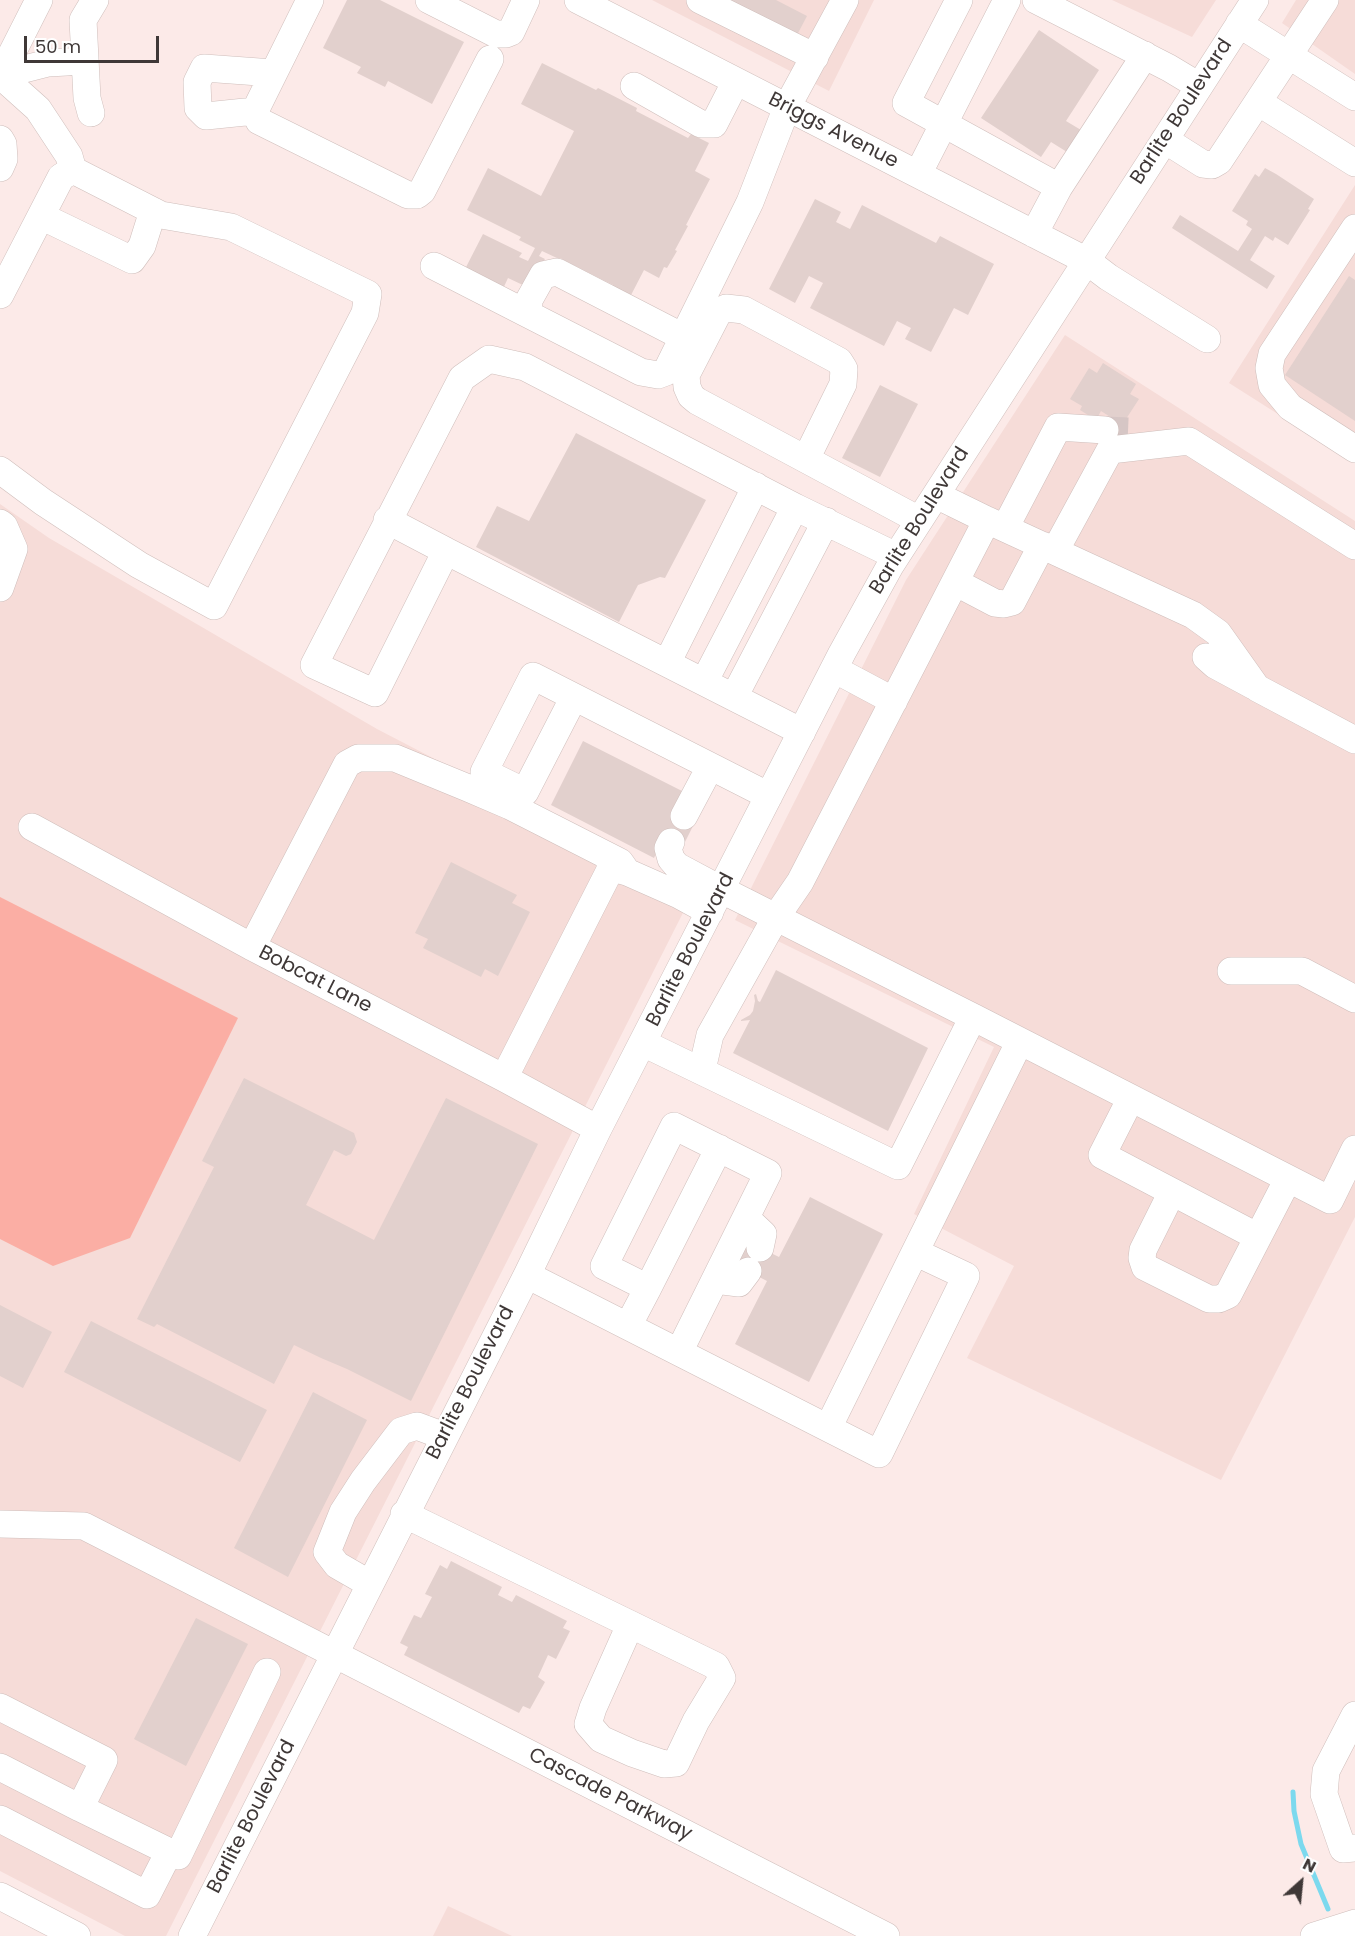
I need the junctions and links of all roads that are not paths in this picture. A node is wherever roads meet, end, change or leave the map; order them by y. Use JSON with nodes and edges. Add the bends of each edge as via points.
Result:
{"nodes":[{"id":1,"x":39,"y":0,"type":"edge"},
{"id":2,"x":95,"y":0,"type":"edge"},
{"id":3,"x":310,"y":0,"type":"edge"},
{"id":4,"x":429,"y":0,"type":"edge"},
{"id":5,"x":526,"y":0,"type":"edge"},
{"id":6,"x":578,"y":0,"type":"edge"},
{"id":7,"x":700,"y":0,"type":"edge"},
{"id":8,"x":845,"y":0,"type":"edge"},
{"id":9,"x":959,"y":0,"type":"edge"},
{"id":10,"x":1007,"y":0,"type":"edge"},
{"id":11,"x":1036,"y":0,"type":"edge"},
{"id":12,"x":1255,"y":0,"type":"edge"},
{"id":13,"x":1325,"y":0,"type":"edge"},
{"id":14,"x":1239,"y":24,"type":"junction"},
{"id":15,"x":1146,"y":55,"type":"junction"},
{"id":16,"x":1288,"y":55,"type":"junction"},
{"id":17,"x":815,"y":57,"type":"junction"},
{"id":18,"x":490,"y":58,"type":"dead end"},
{"id":19,"x":85,"y":61,"type":"junction"},
{"id":20,"x":273,"y":73,"type":"junction"},
{"id":21,"x":0,"y":76,"type":"edge"},
{"id":22,"x":736,"y":81,"type":"junction"},
{"id":23,"x":634,"y":86,"type":"dead end"},
{"id":24,"x":1199,"y":86,"type":"junction"},
{"id":25,"x":1355,"y":97,"type":"edge"},
{"id":26,"x":1257,"y":102,"type":"junction"},
{"id":27,"x":787,"y":107,"type":"junction"},
{"id":28,"x":255,"y":111,"type":"junction"},
{"id":29,"x":91,"y":113,"type":"dead end"},
{"id":30,"x":943,"y":124,"type":"junction"},
{"id":31,"x":0,"y":139,"type":"edge"},
{"id":32,"x":1165,"y":140,"type":"junction"},
{"id":33,"x":1355,"y":163,"type":"edge"},
{"id":34,"x":0,"y":168,"type":"edge"},
{"id":35,"x":73,"y":170,"type":"junction"},
{"id":36,"x":918,"y":174,"type":"junction"},
{"id":37,"x":1059,"y":187,"type":"junction"},
{"id":38,"x":153,"y":212,"type":"junction"},
{"id":39,"x":41,"y":216,"type":"junction"},
{"id":40,"x":1355,"y":228,"type":"edge"},
{"id":41,"x":1034,"y":234,"type":"junction"},
{"id":42,"x":1087,"y":261,"type":"junction"},
{"id":43,"x":434,"y":266,"type":"dead end"},
{"id":44,"x":0,"y":295,"type":"edge"},
{"id":45,"x":528,"y":314,"type":"junction"},
{"id":46,"x":683,"y":337,"type":"junction"},
{"id":47,"x":1208,"y":339,"type":"dead end"},
{"id":48,"x":1168,"y":443,"type":"junction"},
{"id":49,"x":1355,"y":449,"type":"edge"},
{"id":50,"x":806,"y":459,"type":"junction"},
{"id":51,"x":0,"y":470,"type":"edge"},
{"id":52,"x":756,"y":486,"type":"junction"},
{"id":53,"x":936,"y":495,"type":"junction"},
{"id":54,"x":795,"y":507,"type":"junction"},
{"id":55,"x":387,"y":520,"type":"junction"},
{"id":56,"x":919,"y":520,"type":"junction"},
{"id":57,"x":826,"y":521,"type":"junction"},
{"id":58,"x":0,"y":523,"type":"edge"},
{"id":59,"x":996,"y":524,"type":"junction"},
{"id":60,"x":1355,"y":546,"type":"edge"},
{"id":61,"x":1048,"y":548,"type":"junction"},
{"id":62,"x":446,"y":551,"type":"junction"},
{"id":63,"x":896,"y":556,"type":"junction"},
{"id":64,"x":3,"y":573,"type":"edge"},
{"id":65,"x":955,"y":582,"type":"junction"},
{"id":66,"x":1199,"y":637,"type":"junction"},
{"id":67,"x":668,"y":663,"type":"junction"},
{"id":68,"x":834,"y":669,"type":"junction"},
{"id":69,"x":704,"y":682,"type":"junction"},
{"id":70,"x":1257,"y":688,"type":"junction"},
{"id":71,"x":574,"y":697,"type":"dead end"},
{"id":72,"x":735,"y":698,"type":"junction"},
{"id":73,"x":894,"y":701,"type":"junction"},
{"id":74,"x":802,"y":732,"type":"junction"},
{"id":75,"x":1355,"y":740,"type":"edge"},
{"id":76,"x":710,"y":767,"type":"junction"},
{"id":77,"x":769,"y":796,"type":"junction"},
{"id":78,"x":684,"y":816,"type":"dead end"},
{"id":79,"x":32,"y":827,"type":"dead end"},
{"id":80,"x":671,"y":842,"type":"dead end"},
{"id":81,"x":619,"y":870,"type":"junction"},
{"id":82,"x":716,"y":901,"type":"junction"},
{"id":83,"x":776,"y":917,"type":"junction"},
{"id":84,"x":252,"y":947,"type":"junction"},
{"id":85,"x":1231,"y":971,"type":"dead end"},
{"id":86,"x":1355,"y":999,"type":"edge"},
{"id":87,"x":973,"y":1017,"type":"junction"},
{"id":88,"x":1020,"y":1041,"type":"junction"},
{"id":89,"x":643,"y":1042,"type":"junction"},
{"id":90,"x":702,"y":1070,"type":"junction"},
{"id":91,"x":504,"y":1078,"type":"junction"},
{"id":92,"x":1131,"y":1098,"type":"junction"},
{"id":93,"x":598,"y":1129,"type":"junction"},
{"id":94,"x":719,"y":1148,"type":"junction"},
{"id":95,"x":1355,"y":1149,"type":"edge"},
{"id":96,"x":1288,"y":1179,"type":"junction"},
{"id":97,"x":1172,"y":1192,"type":"junction"},
{"id":98,"x":746,"y":1218,"type":"junction"},
{"id":99,"x":1258,"y":1237,"type":"junction"},
{"id":100,"x":915,"y":1252,"type":"junction"},
{"id":101,"x":527,"y":1275,"type":"junction"},
{"id":102,"x":715,"y":1280,"type":"junction"},
{"id":103,"x":648,"y":1288,"type":"junction"},
{"id":104,"x":628,"y":1326,"type":"junction"},
{"id":105,"x":680,"y":1352,"type":"junction"},
{"id":106,"x":828,"y":1428,"type":"junction"},
{"id":107,"x":444,"y":1436,"type":"junction"},
{"id":108,"x":404,"y":1514,"type":"junction"},
{"id":109,"x":0,"y":1524,"type":"edge"},
{"id":110,"x":370,"y":1584,"type":"junction"},
{"id":111,"x":630,"y":1625,"type":"junction"},
{"id":112,"x":334,"y":1654,"type":"junction"},
{"id":113,"x":267,"y":1672,"type":"dead end"},
{"id":114,"x":0,"y":1707,"type":"edge"},
{"id":115,"x":1355,"y":1715,"type":"edge"},
{"id":116,"x":0,"y":1767,"type":"edge"},
{"id":117,"x":80,"y":1808,"type":"junction"},
{"id":118,"x":0,"y":1819,"type":"edge"},
{"id":119,"x":1355,"y":1848,"type":"edge"},
{"id":120,"x":169,"y":1852,"type":"junction"},
{"id":121,"x":0,"y":1896,"type":"edge"},
{"id":122,"x":1355,"y":1923,"type":"edge"},
{"id":123,"x":77,"y":1936,"type":"edge"},
{"id":124,"x":192,"y":1936,"type":"edge"},
{"id":125,"x":886,"y":1936,"type":"edge"},
{"id":126,"x":1314,"y":1936,"type":"edge"}],
"edges":[{"from":1,"to":21,"type":"street"},
{"from":2,"to":19,"type":"street","via":[[83,20]]},
{"from":3,"to":20,"type":"street"},
{"from":4,"to":5,"type":"street","via":[[496,34],[511,32]]},
{"from":6,"to":22,"type":"street","name":"Briggs Avenue"},
{"from":7,"to":17,"type":"street"},
{"from":8,"to":17,"type":"street"},
{"from":9,"to":30,"type":"street","via":[[906,103]]},
{"from":10,"to":30,"type":"street"},
{"from":11,"to":15,"type":"street"},
{"from":12,"to":14,"type":"street","name":"Barlite Boulevard"},
{"from":13,"to":16,"type":"street"},
{"from":14,"to":16,"type":"street"},
{"from":14,"to":24,"type":"street","name":"Barlite Boulevard"},
{"from":15,"to":24,"type":"street"},
{"from":15,"to":37,"type":"street"},
{"from":16,"to":25,"type":"street"},
{"from":16,"to":26,"type":"street"},
{"from":17,"to":27,"type":"street"},
{"from":18,"to":28,"type":"street","via":[[417,195],[408,195],[260,121]]},
{"from":19,"to":21,"type":"street","via":[[48,63]]},
{"from":19,"to":29,"type":"street"},
{"from":20,"to":28,"type":"street"},
{"from":20,"to":28,"type":"street","via":[[204,68],[197,82],[198,108],[206,116]]},
{"from":21,"to":35,"type":"street","via":[[38,109],[69,156]]},
{"from":22,"to":23,"type":"street","via":[[714,124],[701,124]]},
{"from":22,"to":27,"type":"street","name":"Briggs Avenue"},
{"from":24,"to":32,"type":"street","name":"Barlite Boulevard"},
{"from":26,"to":32,"type":"street","via":[[1219,161],[1212,165],[1203,164]]},
{"from":26,"to":33,"type":"street"},
{"from":27,"to":36,"type":"street","name":"Briggs Avenue"},
{"from":27,"to":46,"type":"street","via":[[750,202]]},
{"from":30,"to":36,"type":"street"},
{"from":30,"to":37,"type":"street"},
{"from":31,"to":34,"type":"street","via":[[4,159]]},
{"from":32,"to":42,"type":"street","name":"Barlite Boulevard"},
{"from":35,"to":38,"type":"street"},
{"from":35,"to":39,"type":"street","via":[[61,177]]},
{"from":36,"to":41,"type":"street","name":"Briggs Avenue"},
{"from":37,"to":41,"type":"street"},
{"from":38,"to":39,"type":"street","via":[[142,246],[132,260]]},
{"from":38,"to":51,"type":"street","via":[[231,227],[368,294],[365,313],[214,606],[139,564]]},
{"from":39,"to":44,"type":"street"},
{"from":40,"to":49,"type":"street","via":[[1272,354],[1269,368],[1272,385],[1290,407]]},
{"from":41,"to":42,"type":"street","name":"Briggs Avenue"},
{"from":42,"to":47,"type":"street","name":"Briggs Avenue"},
{"from":42,"to":53,"type":"street","name":"Barlite Boulevard"},
{"from":43,"to":45,"type":"street"},
{"from":45,"to":46,"type":"street","via":[[641,372],[658,375],[666,372]]},
{"from":45,"to":46,"type":"street","via":[[529,300],[543,275],[557,272]]},
{"from":48,"to":59,"type":"street","via":[[1116,430],[1058,427]]},
{"from":48,"to":60,"type":"street","via":[[1189,441]]},
{"from":48,"to":61,"type":"street","via":[[1110,450]]},
{"from":50,"to":50,"type":"street","via":[[691,396],[686,375],[718,313],[726,308],[744,310],[839,361],[844,369],[843,384]]},
{"from":50,"to":56,"type":"street"},
{"from":52,"to":54,"type":"street"},
{"from":52,"to":55,"type":"street","via":[[525,367],[489,359],[462,378]]},
{"from":52,"to":67,"type":"street"},
{"from":53,"to":56,"type":"street","name":"Barlite Boulevard"},
{"from":53,"to":59,"type":"street"},
{"from":54,"to":57,"type":"street"},
{"from":54,"to":69,"type":"street"},
{"from":55,"to":62,"type":"street"},
{"from":55,"to":62,"type":"street","via":[[314,665],[375,693]]},
{"from":56,"to":63,"type":"street","name":"Barlite Boulevard"},
{"from":57,"to":63,"type":"street"},
{"from":57,"to":72,"type":"street"},
{"from":58,"to":64,"type":"street","via":[[14,549]]},
{"from":59,"to":61,"type":"street"},
{"from":59,"to":65,"type":"street"},
{"from":61,"to":65,"type":"street","via":[[1012,602],[995,603]]},
{"from":61,"to":66,"type":"street"},
{"from":62,"to":67,"type":"street"},
{"from":63,"to":68,"type":"street","name":"Barlite Boulevard"},
{"from":65,"to":73,"type":"street"},
{"from":66,"to":70,"type":"street","via":[[1215,665]]},
{"from":66,"to":70,"type":"street","via":[[1218,633]]},
{"from":67,"to":69,"type":"street"},
{"from":68,"to":73,"type":"street"},
{"from":68,"to":74,"type":"street","name":"Barlite Boulevard"},
{"from":69,"to":72,"type":"street"},
{"from":70,"to":75,"type":"street"},
{"from":71,"to":76,"type":"street"},
{"from":72,"to":74,"type":"street"},
{"from":73,"to":83,"type":"street","via":[[800,882]]},
{"from":74,"to":77,"type":"street","name":"Barlite Boulevard"},
{"from":76,"to":77,"type":"street"},
{"from":76,"to":78,"type":"street"},
{"from":77,"to":82,"type":"street","name":"Barlite Boulevard"},
{"from":79,"to":84,"type":"street","name":"Bobcat Lane"},
{"from":80,"to":82,"type":"street","via":[[670,859]]},
{"from":81,"to":82,"type":"street","via":[[679,895]]},
{"from":81,"to":84,"type":"street","via":[[620,862],[510,806],[395,758],[358,758],[347,764]]},
{"from":81,"to":91,"type":"street"},
{"from":82,"to":83,"type":"street"},
{"from":82,"to":89,"type":"street","name":"Barlite Boulevard"},
{"from":83,"to":87,"type":"street"},
{"from":83,"to":90,"type":"street","via":[[710,1035]]},
{"from":84,"to":91,"type":"street","name":"Bobcat Lane"},
{"from":85,"to":86,"type":"street","via":[[1302,971]]},
{"from":87,"to":88,"type":"street"},
{"from":87,"to":90,"type":"street","via":[[898,1166]]},
{"from":88,"to":92,"type":"street"},
{"from":88,"to":100,"type":"street"},
{"from":89,"to":90,"type":"street"},
{"from":89,"to":93,"type":"street","name":"Barlite Boulevard"},
{"from":91,"to":93,"type":"street","name":"Bobcat Lane"},
{"from":92,"to":96,"type":"street"},
{"from":92,"to":97,"type":"street","via":[[1102,1155]]},
{"from":93,"to":101,"type":"street","name":"Barlite Boulevard"},
{"from":94,"to":98,"type":"street","via":[[768,1173]]},
{"from":94,"to":103,"type":"street"},
{"from":94,"to":103,"type":"street","via":[[674,1126],[604,1266]]},
{"from":95,"to":96,"type":"street","via":[[1330,1200]]},
{"from":96,"to":99,"type":"street"},
{"from":97,"to":99,"type":"street"},
{"from":97,"to":99,"type":"street","via":[[1143,1250],[1145,1267],[1209,1299],[1219,1299],[1228,1294]]},
{"from":98,"to":102,"type":"street"},
{"from":98,"to":102,"type":"street","via":[[763,1234],[754,1259],[739,1283]]},
{"from":100,"to":106,"type":"street"},
{"from":100,"to":106,"type":"street","via":[[966,1276],[879,1454]]},
{"from":101,"to":104,"type":"street"},
{"from":101,"to":107,"type":"street","name":"Barlite Boulevard"},
{"from":102,"to":105,"type":"street"},
{"from":103,"to":104,"type":"street"},
{"from":104,"to":105,"type":"street"},
{"from":105,"to":106,"type":"street"},
{"from":107,"to":108,"type":"street","name":"Barlite Boulevard"},
{"from":107,"to":110,"type":"street","via":[[417,1426],[401,1431],[343,1512],[327,1552],[337,1565]]},
{"from":108,"to":110,"type":"street","name":"Barlite Boulevard"},
{"from":108,"to":111,"type":"street"},
{"from":109,"to":112,"type":"street","name":"Cascade Parkway","via":[[84,1526]]},
{"from":110,"to":112,"type":"street","name":"Barlite Boulevard"},
{"from":111,"to":111,"type":"street","via":[[716,1666],[722,1678],[676,1763],[664,1764],[632,1753],[601,1739],[588,1724]]},
{"from":112,"to":124,"type":"street","name":"Barlite Boulevard"},
{"from":112,"to":125,"type":"street","name":"Cascade Parkway"},
{"from":113,"to":120,"type":"street","via":[[178,1856]]},
{"from":114,"to":117,"type":"street","via":[[104,1760]]},
{"from":115,"to":119,"type":"street","via":[[1326,1771],[1324,1794],[1343,1849]]},
{"from":116,"to":117,"type":"street"},
{"from":117,"to":120,"type":"street"},
{"from":118,"to":120,"type":"street","via":[[147,1895]]},
{"from":121,"to":123,"type":"street"},
{"from":122,"to":126,"type":"street"}]}
